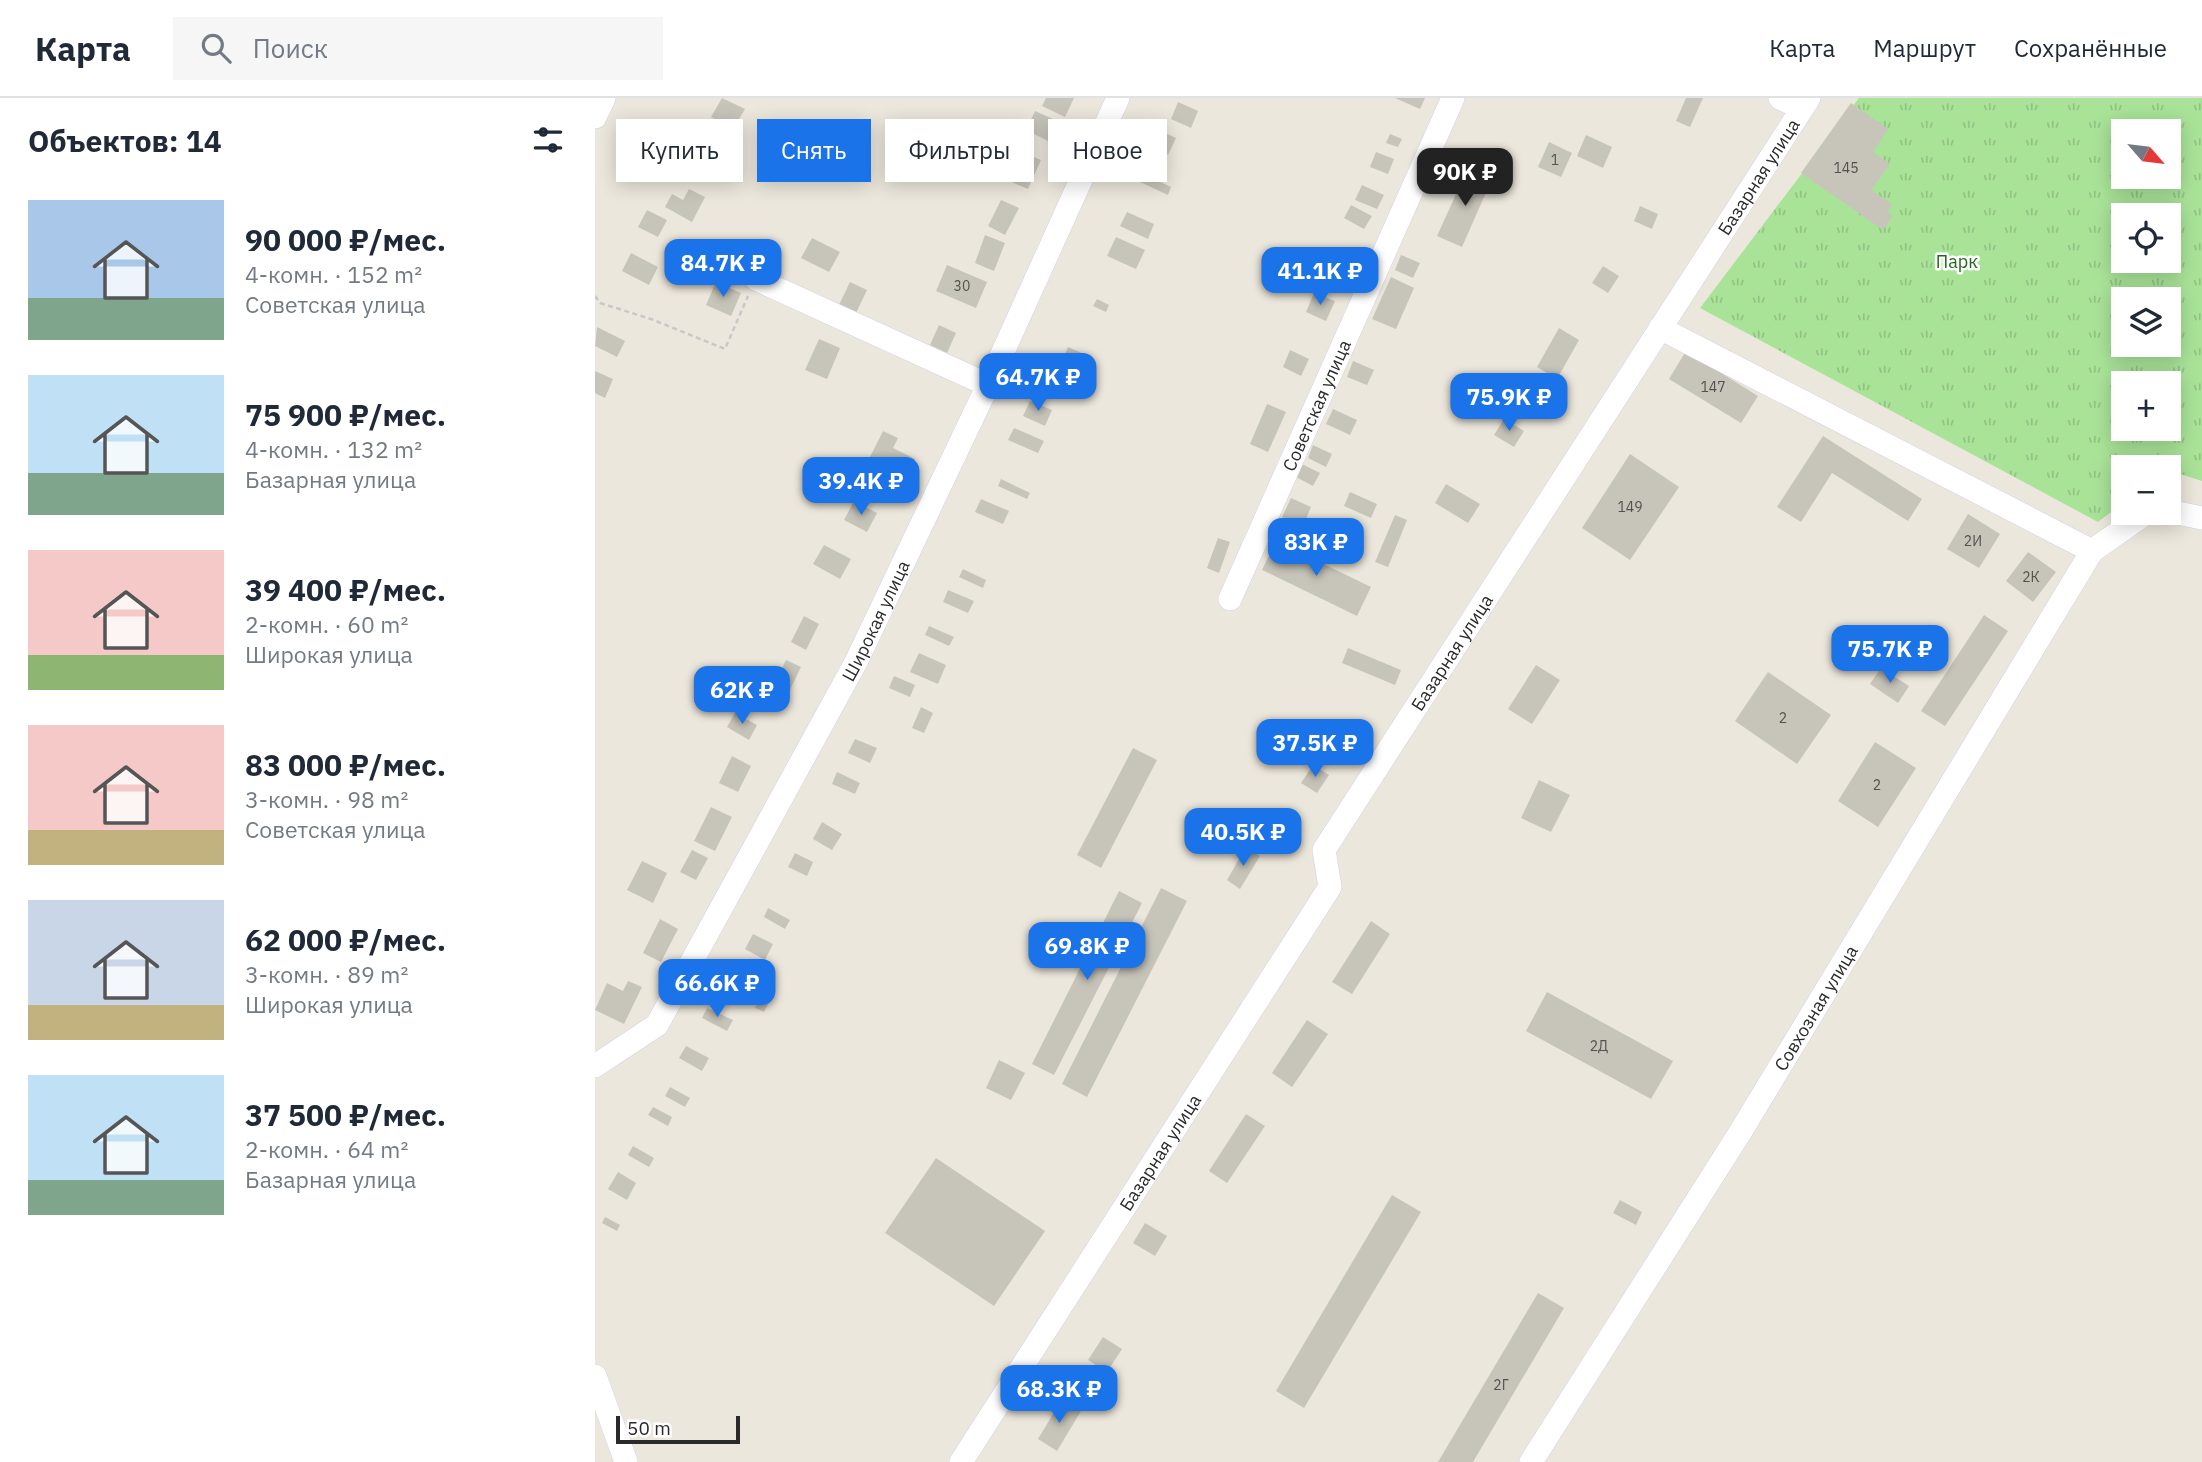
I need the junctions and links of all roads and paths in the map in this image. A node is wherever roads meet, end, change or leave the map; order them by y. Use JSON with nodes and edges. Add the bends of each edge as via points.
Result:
{"nodes":[{"id":1,"x":604,"y":98,"type":"edge"},
{"id":2,"x":1118,"y":98,"type":"edge"},
{"id":3,"x":1453,"y":98,"type":"edge"},
{"id":4,"x":1780,"y":98,"type":"edge"},
{"id":5,"x":1806,"y":103,"type":"edge"},
{"id":6,"x":595,"y":117,"type":"edge"},
{"id":7,"x":756,"y":279,"type":"joint"},
{"id":8,"x":595,"y":296,"type":"edge"},
{"id":9,"x":1660,"y":328,"type":"junction"},
{"id":10,"x":988,"y":385,"type":"junction"},
{"id":11,"x":2181,"y":514,"type":"edge"},
{"id":12,"x":2202,"y":518,"type":"edge"},
{"id":13,"x":2129,"y":525,"type":"edge"},
{"id":14,"x":2092,"y":551,"type":"junction"},
{"id":15,"x":1230,"y":599,"type":"dead end"},
{"id":16,"x":595,"y":1066,"type":"edge"},
{"id":17,"x":595,"y":1376,"type":"edge"},
{"id":18,"x":626,"y":1462,"type":"edge"},
{"id":19,"x":961,"y":1462,"type":"edge"},
{"id":20,"x":1531,"y":1462,"type":"edge"}],
"edges":[{"from":1,"to":6,"type":"street"},
{"from":2,"to":10,"type":"street","name":"Широкая улица"},
{"from":3,"to":15,"type":"street","name":"Советская улица"},
{"from":4,"to":5,"type":"street"},
{"from":5,"to":9,"type":"street","name":"Базарная улица"},
{"from":7,"to":8,"type":"path","via":[[725,349],[651,318],[600,303]]},
{"from":7,"to":10,"type":"street"},
{"from":9,"to":14,"type":"street"},
{"from":9,"to":19,"type":"street","name":"Базарная улица","via":[[1324,850],[1330,887]]},
{"from":10,"to":16,"type":"street","name":"Широкая улица","via":[[856,662],[657,1025]]},
{"from":11,"to":12,"type":"street"},
{"from":13,"to":14,"type":"street"},
{"from":14,"to":20,"type":"street","name":"Совхозная улица","via":[[1741,1131]]},
{"from":17,"to":18,"type":"street"}]}
